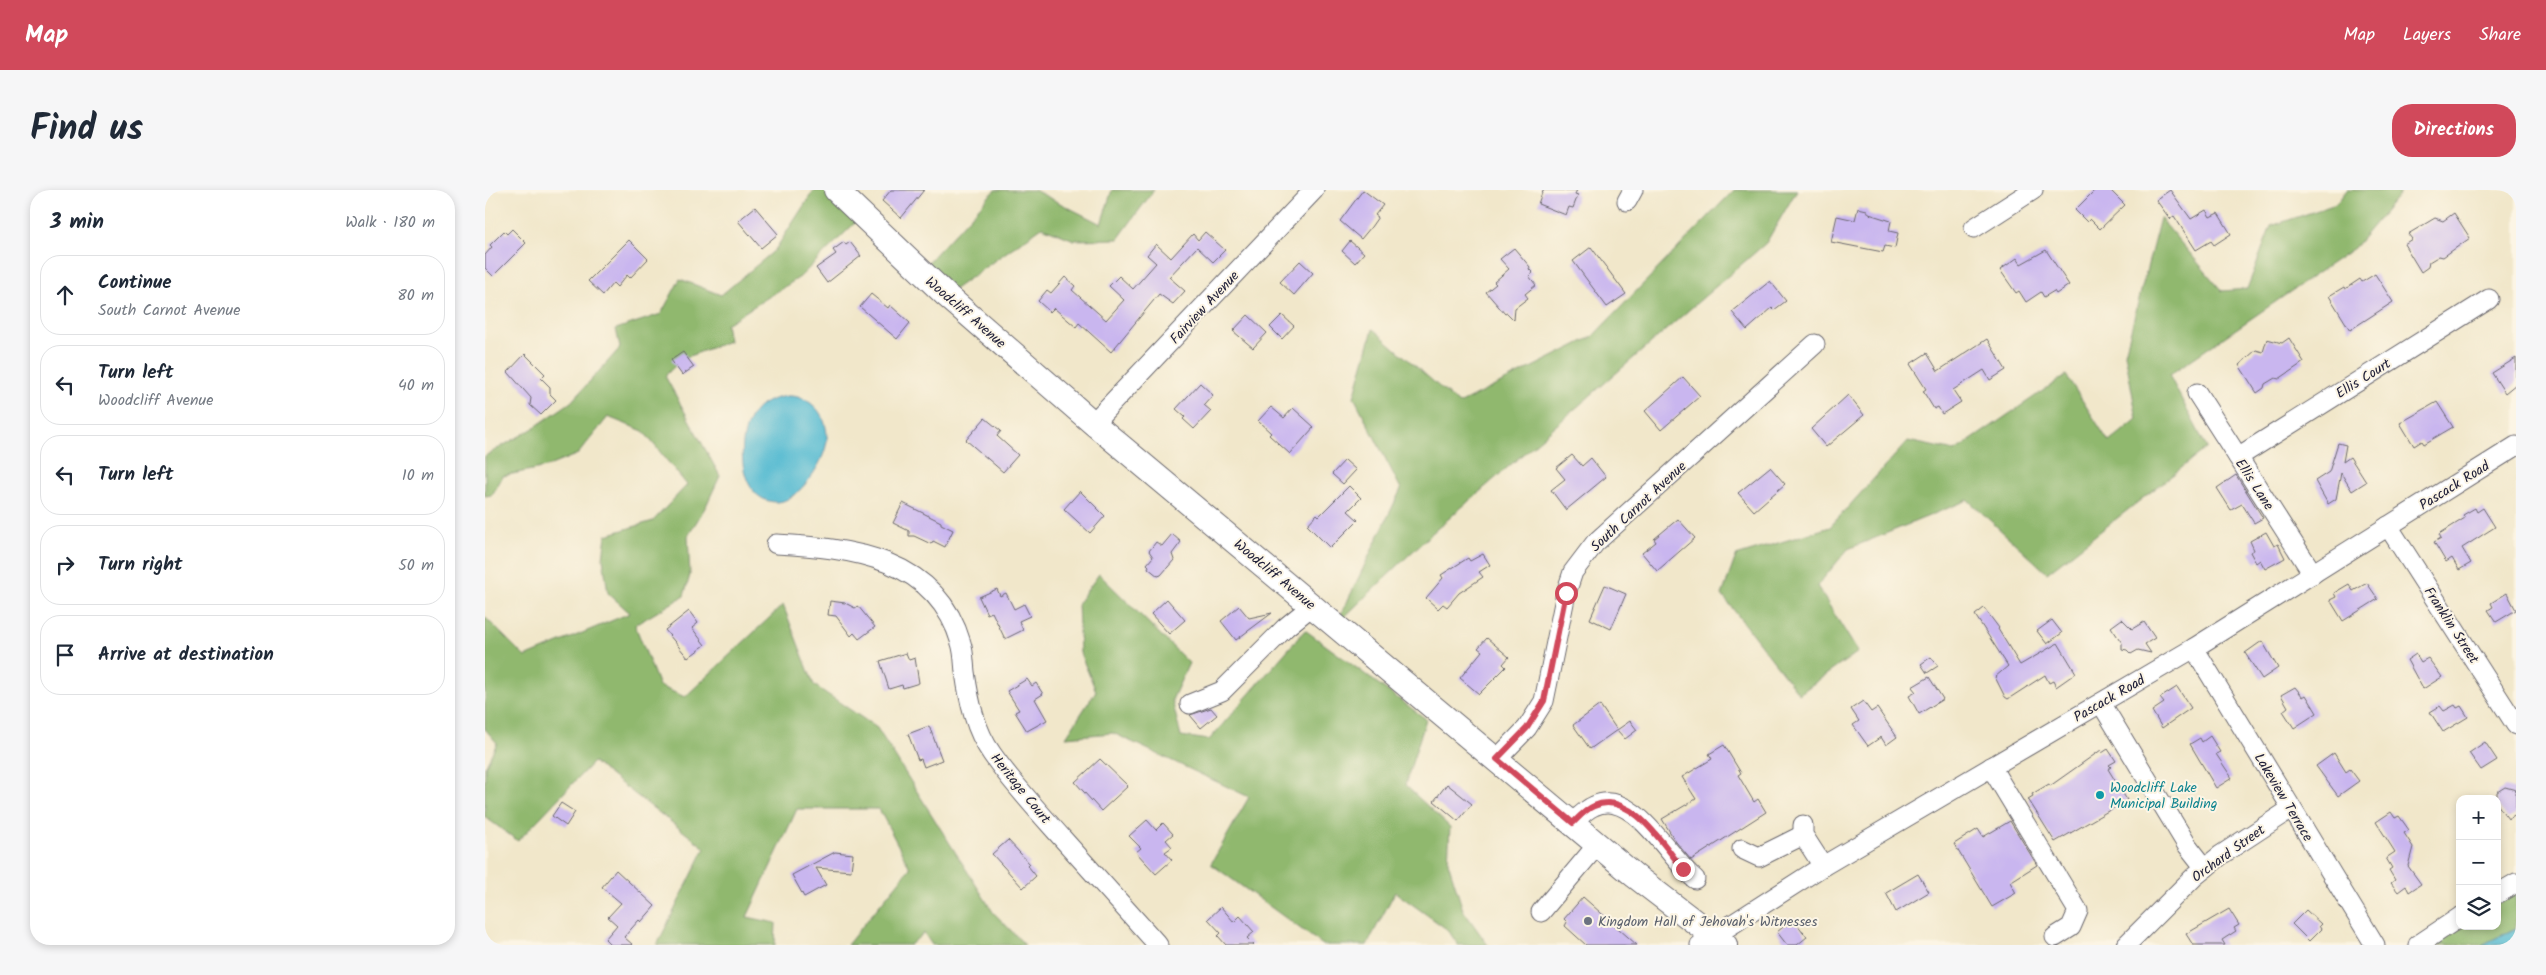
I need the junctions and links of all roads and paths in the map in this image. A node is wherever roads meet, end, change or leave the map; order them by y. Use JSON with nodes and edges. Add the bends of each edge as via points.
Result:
{"nodes":[{"id":1,"x":836,"y":190,"type":"edge"},
{"id":2,"x":1315,"y":190,"type":"edge"},
{"id":3,"x":2033,"y":190,"type":"edge"},
{"id":4,"x":1974,"y":228,"type":"dead end"},
{"id":5,"x":2489,"y":299,"type":"dead end"},
{"id":6,"x":1815,"y":344,"type":"dead end"},
{"id":7,"x":2197,"y":393,"type":"dead end"},
{"id":8,"x":1093,"y":423,"type":"junction"},
{"id":9,"x":2516,"y":446,"type":"edge"},
{"id":10,"x":2238,"y":457,"type":"junction"},
{"id":11,"x":2388,"y":526,"type":"junction"},
{"id":12,"x":776,"y":544,"type":"dead end"},
{"id":13,"x":2313,"y":574,"type":"junction"},
{"id":14,"x":1313,"y":605,"type":"junction"},
{"id":15,"x":2194,"y":648,"type":"junction"},
{"id":16,"x":2101,"y":703,"type":"junction"},
{"id":17,"x":1190,"y":704,"type":"dead end"},
{"id":18,"x":2516,"y":725,"type":"edge"},
{"id":19,"x":1497,"y":759,"type":"junction"},
{"id":20,"x":1991,"y":767,"type":"junction"},
{"id":21,"x":2291,"y":809,"type":"junction"},
{"id":22,"x":1573,"y":823,"type":"junction"},
{"id":23,"x":1598,"y":844,"type":"junction"},
{"id":24,"x":1742,"y":849,"type":"dead end"},
{"id":25,"x":1823,"y":866,"type":"junction"},
{"id":26,"x":2205,"y":868,"type":"junction"},
{"id":27,"x":1695,"y":879,"type":"dead end"},
{"id":28,"x":2516,"y":883,"type":"edge"},
{"id":29,"x":2501,"y":892,"type":"edge"},
{"id":30,"x":1541,"y":912,"type":"dead end"},
{"id":31,"x":2456,"y":920,"type":"edge"},
{"id":32,"x":2055,"y":937,"type":"dead end"},
{"id":33,"x":1712,"y":942,"type":"edge"},
{"id":34,"x":1158,"y":945,"type":"edge"},
{"id":35,"x":2126,"y":945,"type":"edge"},
{"id":36,"x":2375,"y":945,"type":"edge"},
{"id":37,"x":2418,"y":945,"type":"edge"}],
"edges":[{"from":1,"to":8,"type":"main road","name":"Woodcliff Avenue","via":[[933,283]]},
{"from":2,"to":8,"type":"street","name":"Fairview Avenue"},
{"from":3,"to":4,"type":"street"},
{"from":5,"to":10,"type":"street","name":"Ellis Court"},
{"from":6,"to":19,"type":"street","name":"South Carnot Avenue","via":[[1595,543],[1573,572],[1566,593],[1544,701],[1532,721]]},
{"from":7,"to":10,"type":"street","name":"Ellis Lane"},
{"from":8,"to":14,"type":"main road","name":"Woodcliff Avenue"},
{"from":9,"to":11,"type":"street","name":"Pascack Road"},
{"from":10,"to":13,"type":"street","name":"Ellis Lane"},
{"from":11,"to":13,"type":"street","name":"Pascack Road"},
{"from":11,"to":18,"type":"street","name":"Franklin Street"},
{"from":12,"to":34,"type":"street","name":"Heritage Court","via":[[819,546],[875,556],[897,565],[931,592],[946,610],[961,643],[969,701],[991,752],[1017,787]]},
{"from":13,"to":15,"type":"street","name":"Pascack Road"},
{"from":14,"to":17,"type":"street","via":[[1286,627],[1222,691]]},
{"from":14,"to":19,"type":"main road","name":"Woodcliff Avenue"},
{"from":15,"to":16,"type":"street","name":"Pascack Road"},
{"from":15,"to":21,"type":"street","name":"Lakeview Terrace"},
{"from":16,"to":20,"type":"street","name":"Pascack Road"},
{"from":16,"to":26,"type":"street","via":[[2187,845]]},
{"from":19,"to":22,"type":"main road","name":"Woodcliff Avenue"},
{"from":20,"to":25,"type":"street","name":"Pascack Road"},
{"from":20,"to":32,"type":"street","via":[[2078,911],[2071,927]]},
{"from":21,"to":26,"type":"street","name":"Orchard Street"},
{"from":21,"to":36,"type":"street","name":"Lakeview Terrace"},
{"from":22,"to":23,"type":"main road","name":"Woodcliff Avenue"},
{"from":22,"to":27,"type":"street","via":[[1596,805],[1609,803],[1624,807],[1645,823]]},
{"from":23,"to":30,"type":"street"},
{"from":23,"to":33,"type":"main road","name":"Woodcliff Avenue"},
{"from":24,"to":25,"type":"street","via":[[1759,857],[1803,830]]},
{"from":25,"to":33,"type":"street","name":"Pascack Road"},
{"from":26,"to":35,"type":"street","name":"Orchard Street"},
{"from":28,"to":29,"type":"street"},
{"from":31,"to":37,"type":"street"}]}
